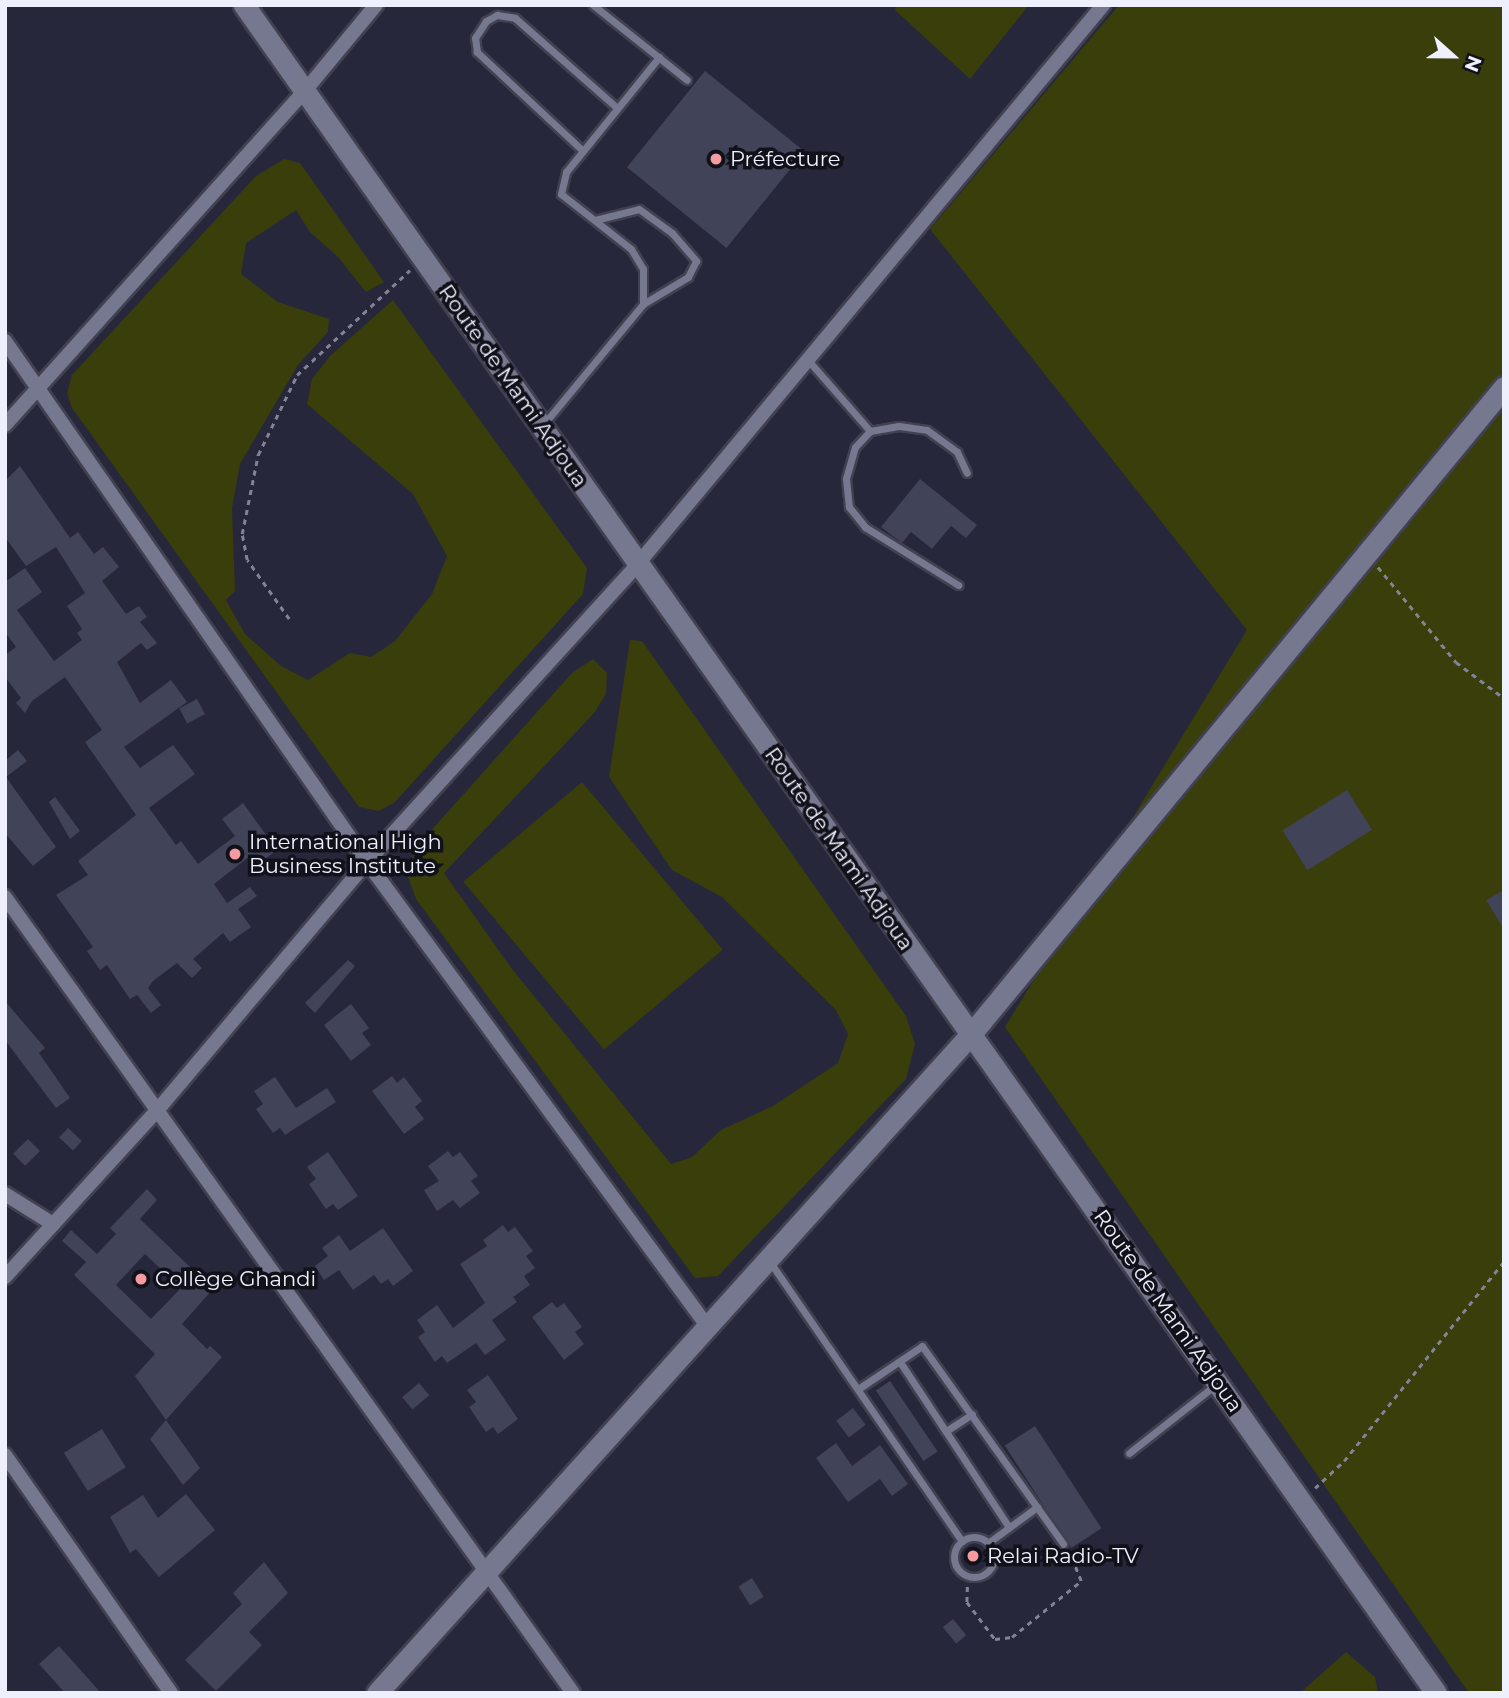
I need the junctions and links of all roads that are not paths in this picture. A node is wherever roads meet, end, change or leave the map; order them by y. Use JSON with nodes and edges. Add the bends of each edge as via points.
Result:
{"nodes":[{"id":1,"x":243,"y":5,"type":"edge"},
{"id":2,"x":376,"y":5,"type":"edge"},
{"id":3,"x":593,"y":5,"type":"edge"},
{"id":4,"x":1103,"y":5,"type":"edge"},
{"id":5,"x":659,"y":57,"type":"junction"},
{"id":6,"x":687,"y":80,"type":"dead end"},
{"id":7,"x":304,"y":92,"type":"junction"},
{"id":8,"x":617,"y":107,"type":"junction"},
{"id":9,"x":582,"y":150,"type":"junction"},
{"id":10,"x":595,"y":220,"type":"junction"},
{"id":11,"x":643,"y":304,"type":"junction"},
{"id":12,"x":5,"y":341,"type":"edge"},
{"id":13,"x":807,"y":358,"type":"junction"},
{"id":14,"x":1504,"y":387,"type":"edge"},
{"id":15,"x":39,"y":389,"type":"junction"},
{"id":16,"x":5,"y":425,"type":"edge"},
{"id":17,"x":542,"y":426,"type":"junction"},
{"id":18,"x":870,"y":431,"type":"junction"},
{"id":19,"x":967,"y":472,"type":"dead end"},
{"id":20,"x":637,"y":565,"type":"junction"},
{"id":21,"x":958,"y":585,"type":"dead end"},
{"id":22,"x":367,"y":862,"type":"junction"},
{"id":23,"x":5,"y":897,"type":"edge"},
{"id":24,"x":971,"y":1034,"type":"junction"},
{"id":25,"x":155,"y":1113,"type":"junction"},
{"id":26,"x":5,"y":1194,"type":"edge"},
{"id":27,"x":53,"y":1224,"type":"junction"},
{"id":28,"x":769,"y":1262,"type":"junction"},
{"id":29,"x":5,"y":1276,"type":"edge"},
{"id":30,"x":708,"y":1327,"type":"junction"},
{"id":31,"x":900,"y":1362,"type":"junction"},
{"id":32,"x":1218,"y":1382,"type":"junction"},
{"id":33,"x":858,"y":1389,"type":"junction"},
{"id":34,"x":972,"y":1414,"type":"junction"},
{"id":35,"x":946,"y":1432,"type":"junction"},
{"id":36,"x":1129,"y":1453,"type":"dead end"},
{"id":37,"x":5,"y":1455,"type":"edge"},
{"id":38,"x":1037,"y":1507,"type":"junction"},
{"id":39,"x":1007,"y":1526,"type":"junction"},
{"id":40,"x":962,"y":1541,"type":"junction"},
{"id":41,"x":988,"y":1543,"type":"junction"},
{"id":42,"x":1063,"y":1544,"type":"road end"},
{"id":43,"x":487,"y":1572,"type":"junction"},
{"id":44,"x":171,"y":1693,"type":"edge"},
{"id":45,"x":377,"y":1693,"type":"edge"},
{"id":46,"x":573,"y":1693,"type":"edge"},
{"id":47,"x":1436,"y":1693,"type":"edge"}],
"edges":[{"from":1,"to":7,"type":"street","name":"Route de Mami Adjoua"},
{"from":2,"to":7,"type":"street"},
{"from":3,"to":5,"type":"lane"},
{"from":4,"to":13,"type":"street"},
{"from":5,"to":6,"type":"lane"},
{"from":5,"to":8,"type":"lane"},
{"from":7,"to":15,"type":"street"},
{"from":7,"to":17,"type":"street","name":"Route de Mami Adjoua"},
{"from":8,"to":9,"type":"lane"},
{"from":8,"to":9,"type":"lane","via":[[515,18],[497,15],[486,21],[475,38],[477,52]]},
{"from":9,"to":10,"type":"lane","via":[[566,172],[561,194]]},
{"from":10,"to":11,"type":"lane","via":[[631,249],[643,269]]},
{"from":10,"to":11,"type":"lane","via":[[639,209],[672,233],[696,261],[688,277]]},
{"from":11,"to":17,"type":"lane"},
{"from":12,"to":15,"type":"street"},
{"from":13,"to":18,"type":"lane"},
{"from":13,"to":20,"type":"street"},
{"from":14,"to":24,"type":"street"},
{"from":15,"to":16,"type":"street"},
{"from":15,"to":22,"type":"street"},
{"from":17,"to":20,"type":"street","name":"Route de Mami Adjoua"},
{"from":18,"to":19,"type":"lane","via":[[899,426],[927,430],[957,452]]},
{"from":18,"to":21,"type":"lane","via":[[855,447],[849,468],[849,507],[865,527]]},
{"from":20,"to":22,"type":"street"},
{"from":20,"to":24,"type":"street","name":"Route de Mami Adjoua"},
{"from":22,"to":25,"type":"street"},
{"from":22,"to":30,"type":"street"},
{"from":23,"to":25,"type":"street"},
{"from":24,"to":28,"type":"street"},
{"from":24,"to":32,"type":"street","name":"Route de Mami Adjoua"},
{"from":25,"to":27,"type":"street"},
{"from":25,"to":43,"type":"street"},
{"from":26,"to":27,"type":"street"},
{"from":27,"to":29,"type":"street"},
{"from":28,"to":30,"type":"street"},
{"from":28,"to":33,"type":"lane"},
{"from":30,"to":43,"type":"street"},
{"from":31,"to":33,"type":"lane"},
{"from":31,"to":34,"type":"lane","via":[[922,1346]]},
{"from":31,"to":35,"type":"lane"},
{"from":32,"to":36,"type":"lane"},
{"from":32,"to":47,"type":"street","name":"Route de Mami Adjoua"},
{"from":33,"to":40,"type":"lane"},
{"from":34,"to":35,"type":"lane"},
{"from":34,"to":38,"type":"lane"},
{"from":35,"to":39,"type":"lane"},
{"from":37,"to":44,"type":"street"},
{"from":38,"to":39,"type":"lane"},
{"from":38,"to":42,"type":"lane"},
{"from":39,"to":41,"type":"lane"},
{"from":40,"to":41,"type":"lane","via":[[978,1538]]},
{"from":40,"to":41,"type":"lane","via":[[954,1558],[968,1577],[980,1577],[989,1570],[994,1559]]},
{"from":43,"to":45,"type":"street"},
{"from":43,"to":46,"type":"street"}]}
